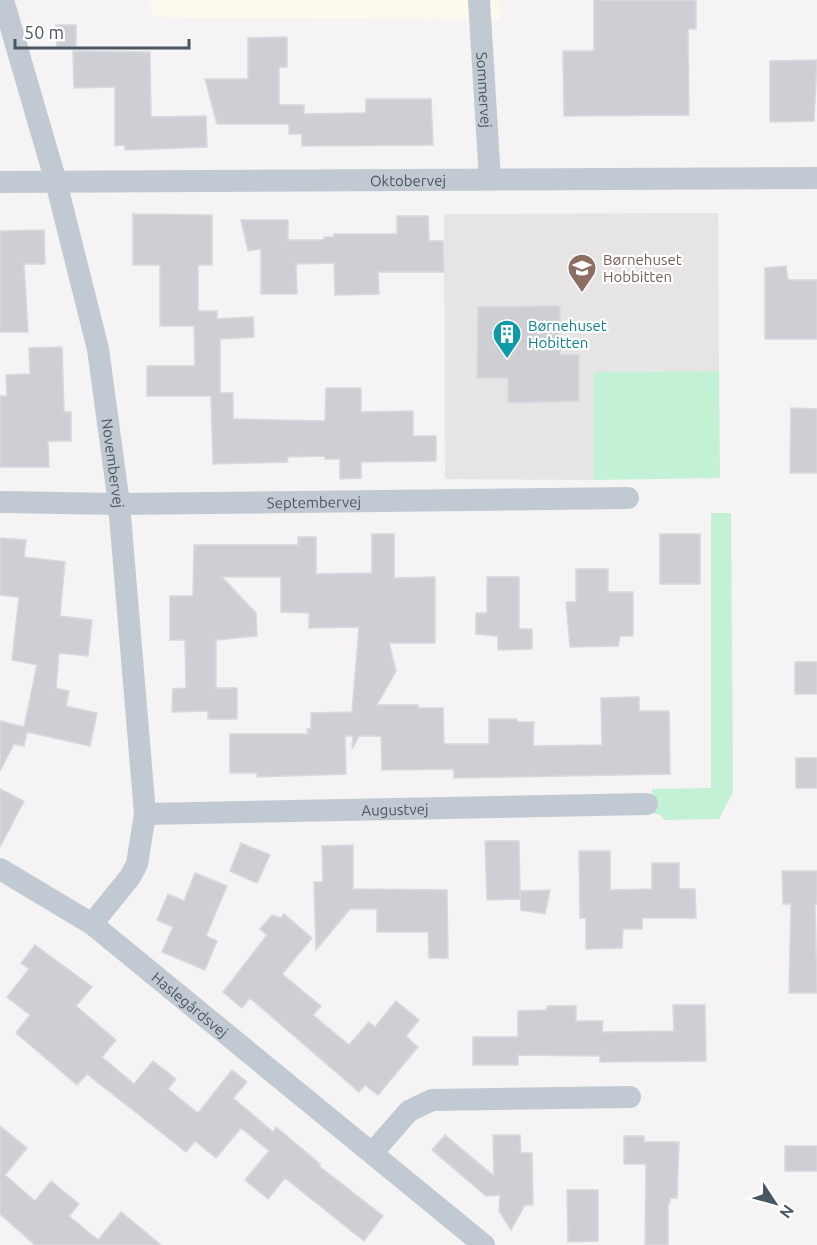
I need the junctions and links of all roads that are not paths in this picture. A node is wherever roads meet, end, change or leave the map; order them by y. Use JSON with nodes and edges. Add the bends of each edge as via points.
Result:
{"nodes":[{"id":1,"x":3,"y":0,"type":"edge"},
{"id":2,"x":479,"y":0,"type":"edge"},
{"id":3,"x":817,"y":178,"type":"edge"},
{"id":4,"x":490,"y":179,"type":"junction"},
{"id":5,"x":0,"y":182,"type":"edge"},
{"id":6,"x":56,"y":182,"type":"junction"},
{"id":7,"x":628,"y":498,"type":"dead end"},
{"id":8,"x":0,"y":502,"type":"edge"},
{"id":9,"x":119,"y":504,"type":"junction"},
{"id":10,"x":647,"y":804,"type":"dead end"},
{"id":11,"x":145,"y":814,"type":"junction"},
{"id":12,"x":0,"y":869,"type":"edge"},
{"id":13,"x":92,"y":924,"type":"junction"},
{"id":14,"x":630,"y":1097,"type":"dead end"},
{"id":15,"x":373,"y":1152,"type":"junction"},
{"id":16,"x":484,"y":1245,"type":"edge"}],
"edges":[{"from":1,"to":6,"type":"street","name":"Novembervej"},
{"from":2,"to":4,"type":"street","name":"Sommervej"},
{"from":3,"to":4,"type":"street","name":"Oktobervej"},
{"from":4,"to":6,"type":"street","name":"Oktobervej"},
{"from":5,"to":6,"type":"street","name":"Oktobervej"},
{"from":6,"to":9,"type":"street","name":"Novembervej","via":[[98,349]]},
{"from":7,"to":9,"type":"street","name":"Septembervej"},
{"from":8,"to":9,"type":"street","name":"Septembervej"},
{"from":9,"to":11,"type":"street","name":"Novembervej"},
{"from":10,"to":11,"type":"street","name":"Augustvej"},
{"from":11,"to":13,"type":"street","name":"Novembervej","via":[[137,864]]},
{"from":12,"to":13,"type":"street","name":"Haslegårdsvej"},
{"from":13,"to":15,"type":"street","name":"Haslegårdsvej"},
{"from":14,"to":15,"type":"street","via":[[432,1100],[409,1112]]},
{"from":15,"to":16,"type":"street","name":"Haslegårdsvej"}]}
